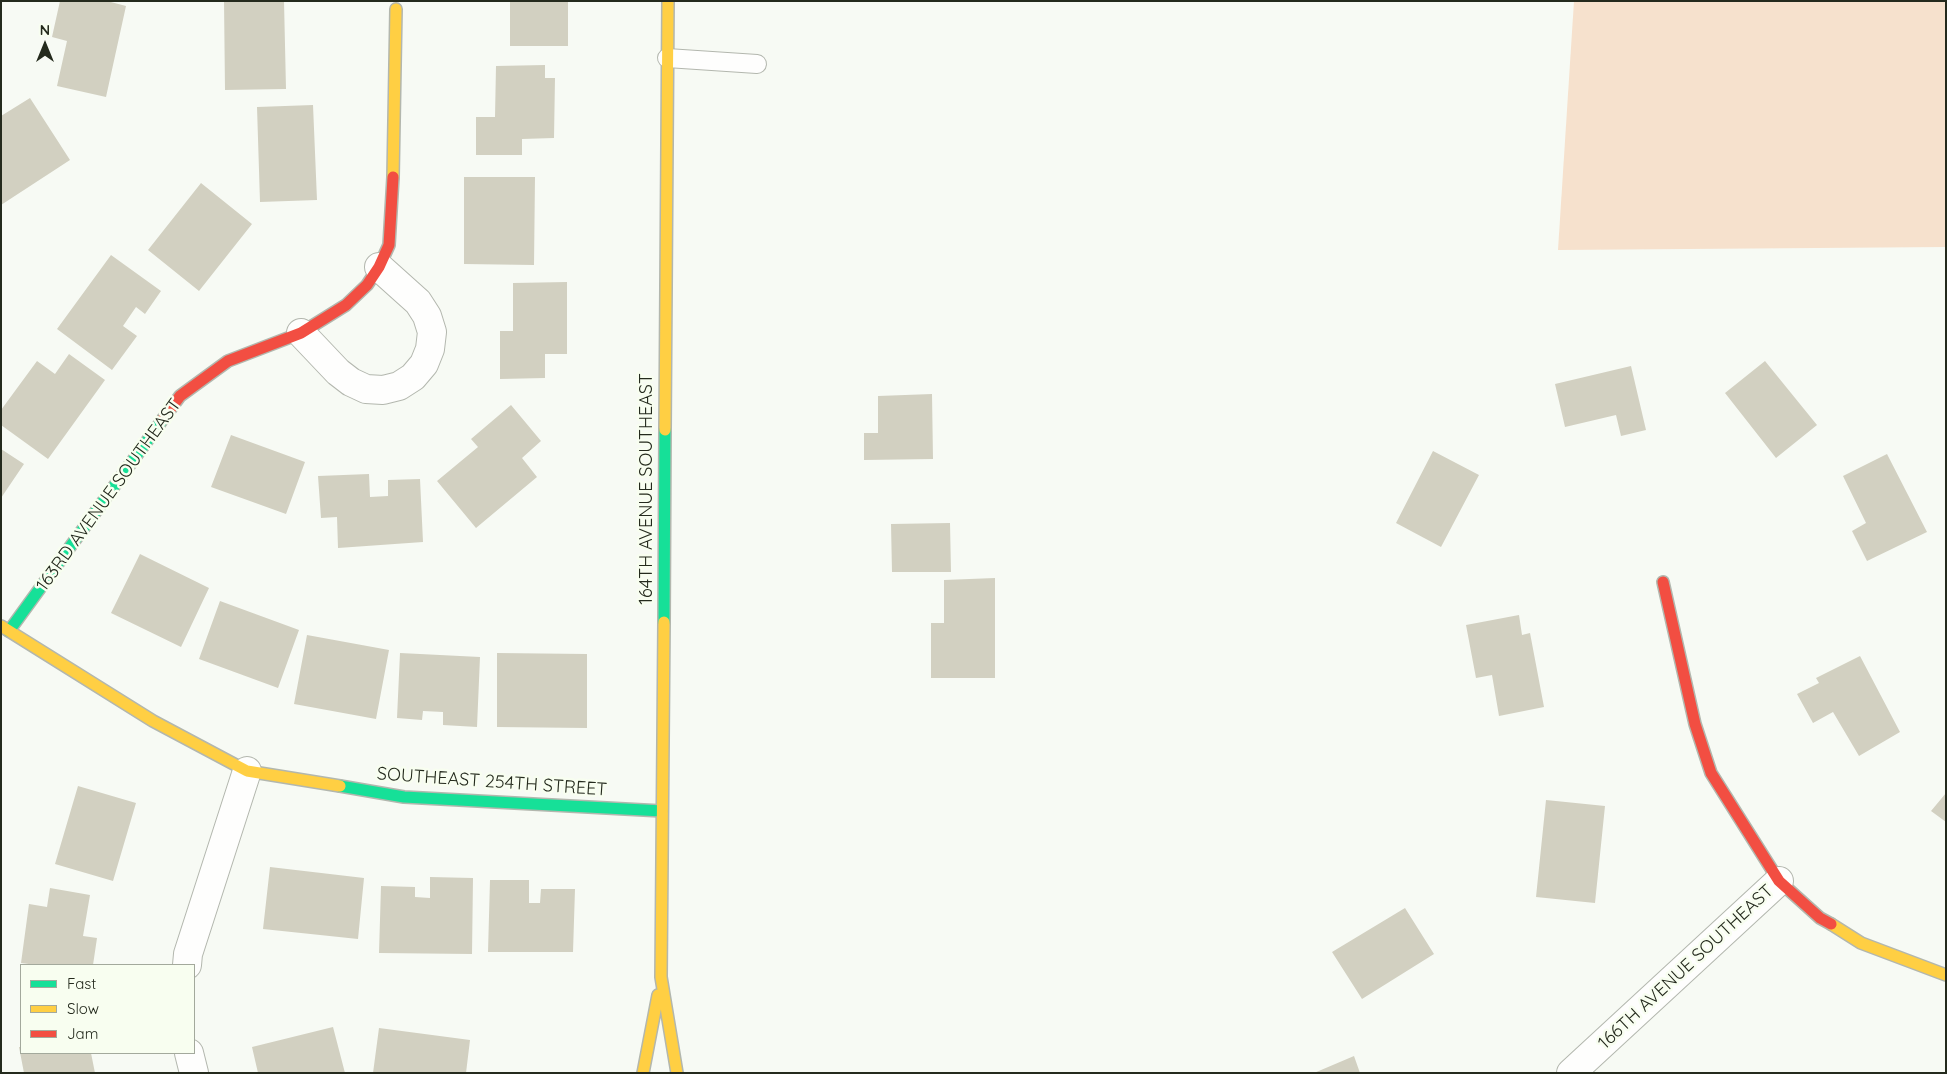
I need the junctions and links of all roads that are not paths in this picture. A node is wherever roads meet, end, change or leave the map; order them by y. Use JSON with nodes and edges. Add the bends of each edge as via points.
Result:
{"nodes":[{"id":1,"x":668,"y":1,"type":"edge"},
{"id":2,"x":396,"y":9,"type":"dead end"},
{"id":3,"x":667,"y":58,"type":"junction"},
{"id":4,"x":756,"y":64,"type":"dead end"},
{"id":5,"x":379,"y":267,"type":"junction"},
{"id":6,"x":302,"y":332,"type":"junction"},
{"id":7,"x":1663,"y":582,"type":"dead end"},
{"id":8,"x":5,"y":629,"type":"edge"},
{"id":9,"x":247,"y":771,"type":"junction"},
{"id":10,"x":662,"y":811,"type":"junction"},
{"id":11,"x":1779,"y":881,"type":"junction"},
{"id":12,"x":187,"y":964,"type":"edge"},
{"id":13,"x":1946,"y":975,"type":"edge"},
{"id":14,"x":662,"y":977,"type":"junction"},
{"id":15,"x":189,"y":1054,"type":"edge"},
{"id":16,"x":194,"y":1073,"type":"edge"},
{"id":17,"x":644,"y":1073,"type":"edge"},
{"id":18,"x":677,"y":1073,"type":"edge"},
{"id":19,"x":1572,"y":1073,"type":"edge"}],
"edges":[{"from":1,"to":3,"type":"street","name":"164TH AVENUE SOUTHEAST"},
{"from":2,"to":5,"type":"street","name":"163RD AVENUE SOUTHEAST","via":[[392,205],[389,245]]},
{"from":3,"to":4,"type":"lane"},
{"from":3,"to":10,"type":"street","name":"164TH AVENUE SOUTHEAST"},
{"from":5,"to":6,"type":"street","name":"163RD AVENUE SOUTHEAST","via":[[366,286],[346,305]]},
{"from":5,"to":6,"type":"street","via":[[418,302],[432,332],[424,364],[413,377],[391,388],[366,389],[338,372]]},
{"from":6,"to":8,"type":"street","name":"163RD AVENUE SOUTHEAST","via":[[228,361],[180,396]]},
{"from":7,"to":11,"type":"street","via":[[1695,724],[1711,773]]},
{"from":8,"to":9,"type":"street","name":"SOUTHEAST 254TH STREET","via":[[153,721]]},
{"from":9,"to":10,"type":"street","name":"SOUTHEAST 254TH STREET","via":[[404,797]]},
{"from":9,"to":12,"type":"street"},
{"from":10,"to":14,"type":"street","name":"164TH AVENUE SOUTHEAST"},
{"from":11,"to":13,"type":"street","via":[[1820,918],[1861,943]]},
{"from":11,"to":19,"type":"street","name":"166TH AVENUE SOUTHEAST"},
{"from":14,"to":17,"type":"street","name":"164TH AVENUE SOUTHEAST"},
{"from":14,"to":18,"type":"street","name":"164TH AVENUE SOUTHEAST"},
{"from":15,"to":16,"type":"street"}]}
